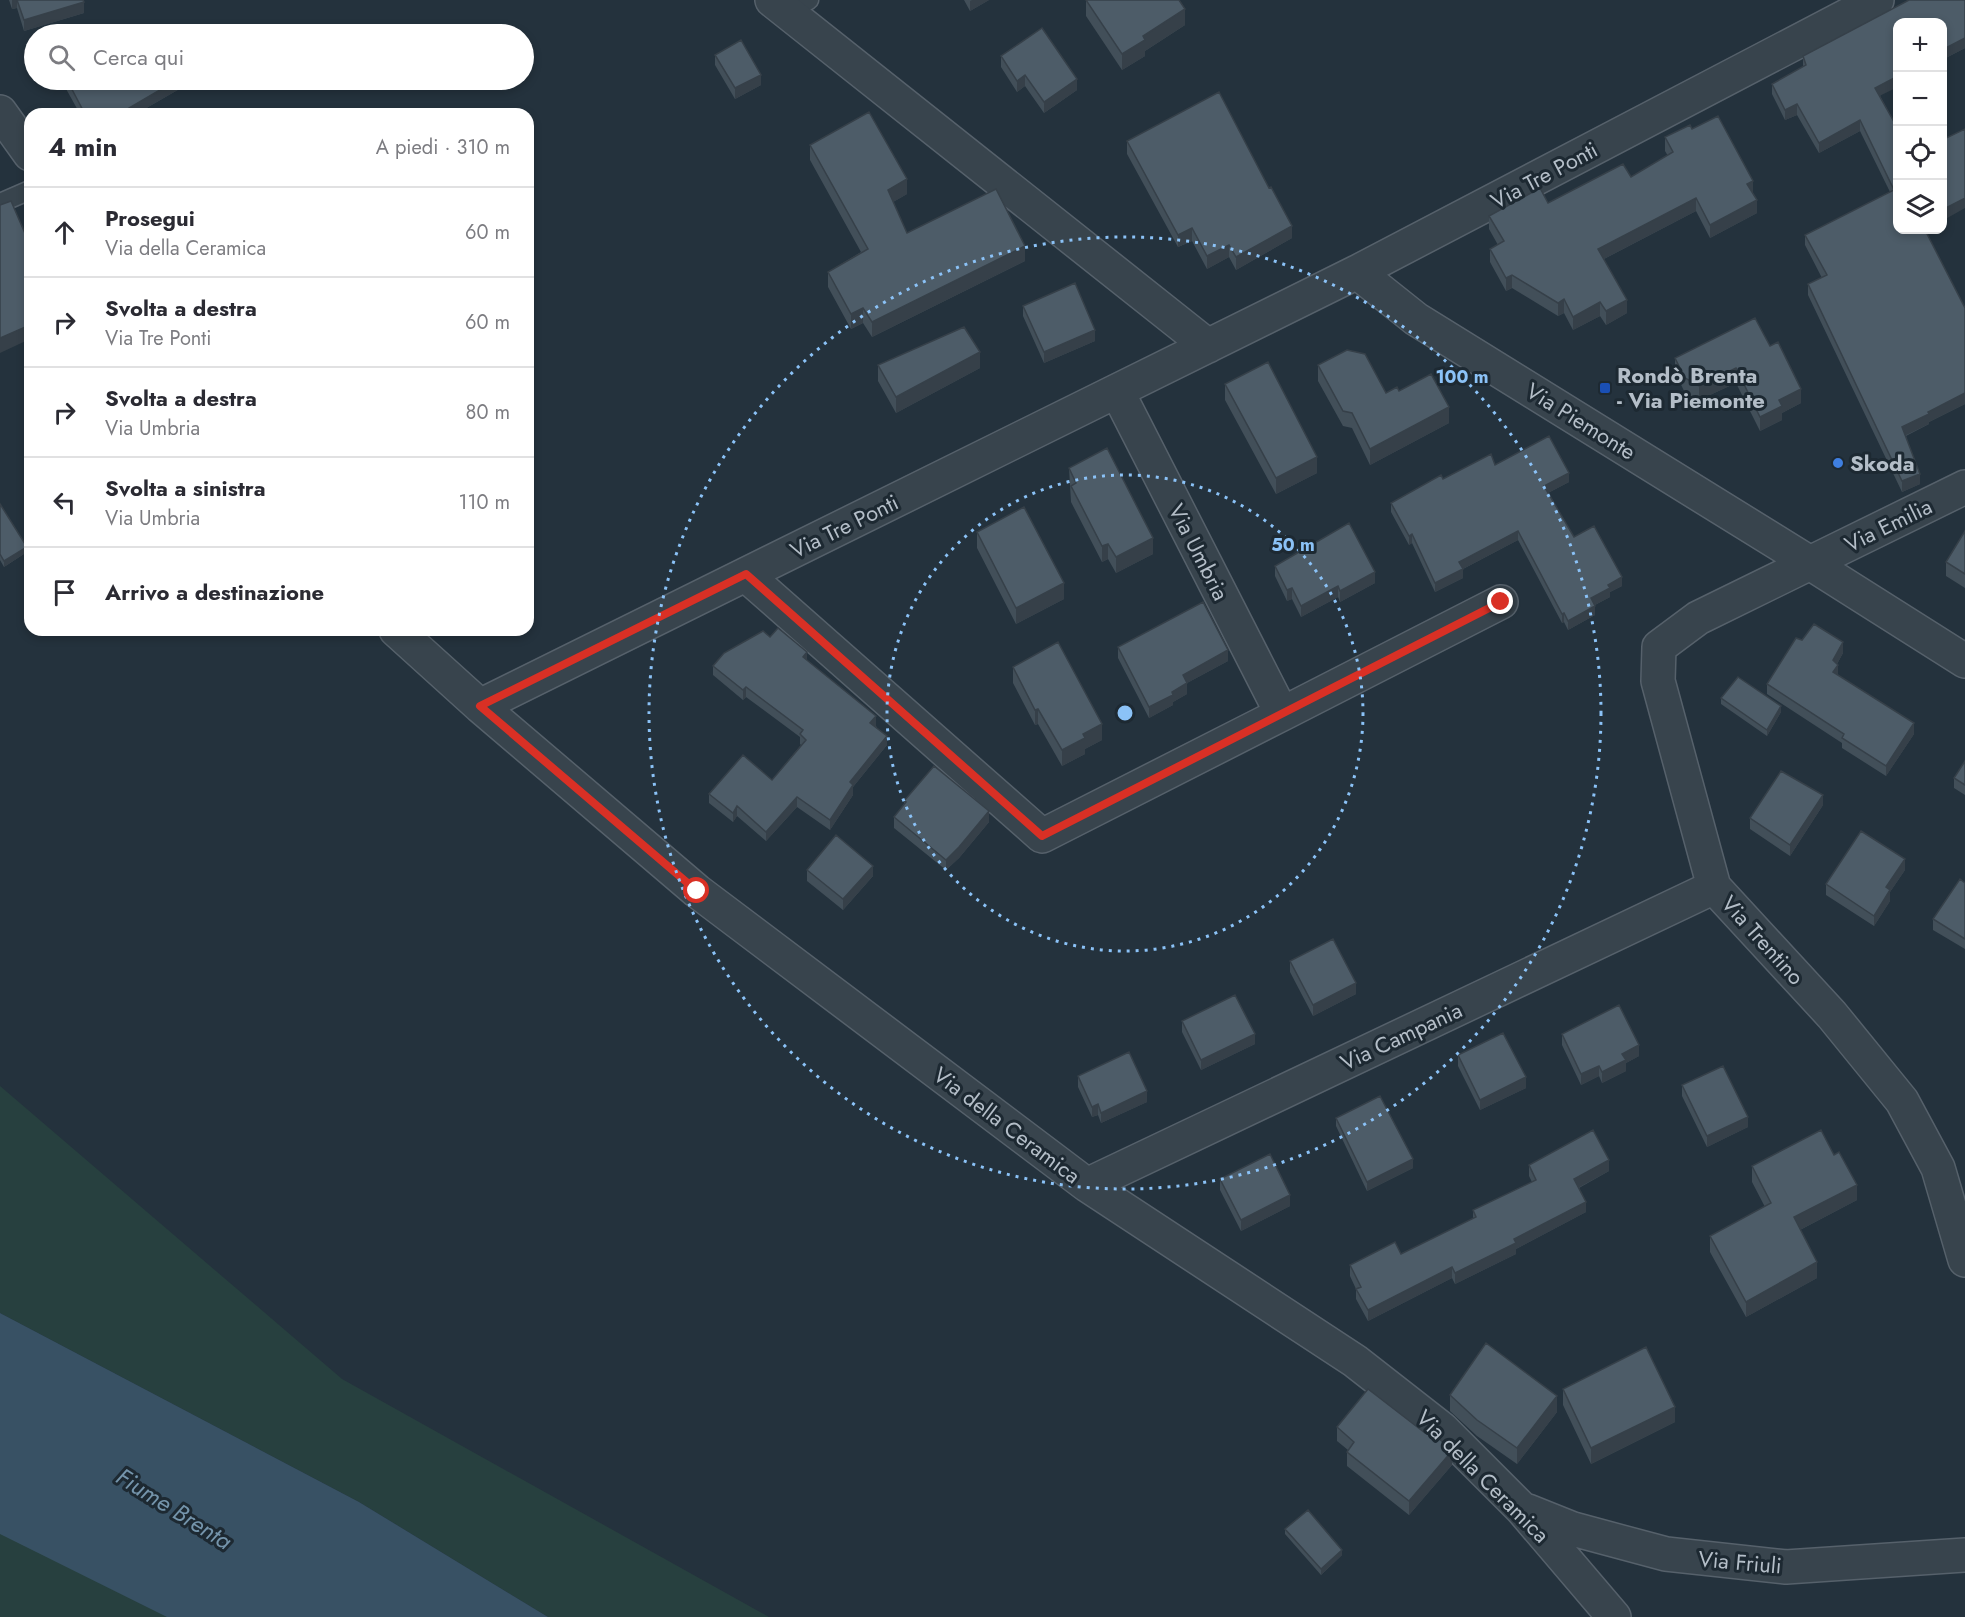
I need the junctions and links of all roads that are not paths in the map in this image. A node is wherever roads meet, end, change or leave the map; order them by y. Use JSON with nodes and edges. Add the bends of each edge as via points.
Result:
{"nodes":[{"id":1,"x":1877,"y":0,"type":"edge"},
{"id":2,"x":790,"y":4,"type":"edge"},
{"id":3,"x":0,"y":112,"type":"edge"},
{"id":4,"x":24,"y":146,"type":"edge"},
{"id":5,"x":24,"y":193,"type":"edge"},
{"id":6,"x":0,"y":203,"type":"edge"},
{"id":7,"x":1357,"y":272,"type":"junction"},
{"id":8,"x":1208,"y":346,"type":"junction"},
{"id":9,"x":1117,"y":391,"type":"junction"},
{"id":10,"x":1965,"y":487,"type":"edge"},
{"id":11,"x":1810,"y":563,"type":"junction"},
{"id":12,"x":746,"y":574,"type":"junction"},
{"id":13,"x":1501,"y":602,"type":"dead end"},
{"id":14,"x":403,"y":636,"type":"edge"},
{"id":15,"x":1965,"y":662,"type":"edge"},
{"id":16,"x":480,"y":706,"type":"junction"},
{"id":17,"x":1282,"y":714,"type":"junction"},
{"id":18,"x":1714,"y":887,"type":"junction"},
{"id":19,"x":1087,"y":1185,"type":"junction"},
{"id":20,"x":1965,"y":1260,"type":"edge"},
{"id":21,"x":1522,"y":1509,"type":"junction"},
{"id":22,"x":1965,"y":1555,"type":"edge"},
{"id":23,"x":1614,"y":1617,"type":"edge"}],
"edges":[{"from":1,"to":7,"type":"street","name":"Via Tre Ponti"},
{"from":2,"to":8,"type":"street"},
{"from":3,"to":4,"type":"street"},
{"from":5,"to":6,"type":"lane"},
{"from":7,"to":8,"type":"street","name":"Via Tre Ponti"},
{"from":7,"to":11,"type":"street","name":"Via Piemonte","via":[[1416,319]]},
{"from":8,"to":9,"type":"street","name":"Via Tre Ponti"},
{"from":9,"to":12,"type":"street","name":"Via Tre Ponti"},
{"from":9,"to":17,"type":"street","name":"Via Umbria"},
{"from":10,"to":11,"type":"street","name":"Via Emilia"},
{"from":11,"to":15,"type":"street","name":"Via Piemonte"},
{"from":11,"to":18,"type":"street","name":"Via Trentino","via":[[1698,618],[1659,647],[1658,681]]},
{"from":12,"to":16,"type":"street","name":"Via Tre Ponti"},
{"from":12,"to":17,"type":"street","via":[[1042,836]]},
{"from":13,"to":17,"type":"street"},
{"from":14,"to":16,"type":"street","name":"Via della Ceramica"},
{"from":16,"to":19,"type":"street","name":"Via della Ceramica","via":[[697,891]]},
{"from":18,"to":19,"type":"street","name":"Via Campania"},
{"from":18,"to":20,"type":"street","name":"Via Trentino","via":[[1832,1015],[1902,1101],[1938,1168]]},
{"from":19,"to":21,"type":"street","name":"Via della Ceramica","via":[[1355,1361],[1442,1428]]},
{"from":21,"to":22,"type":"street","name":"Via Friuli","via":[[1573,1529],[1666,1554],[1775,1566]]},
{"from":21,"to":23,"type":"street","name":"Via della Ceramica"}]}
